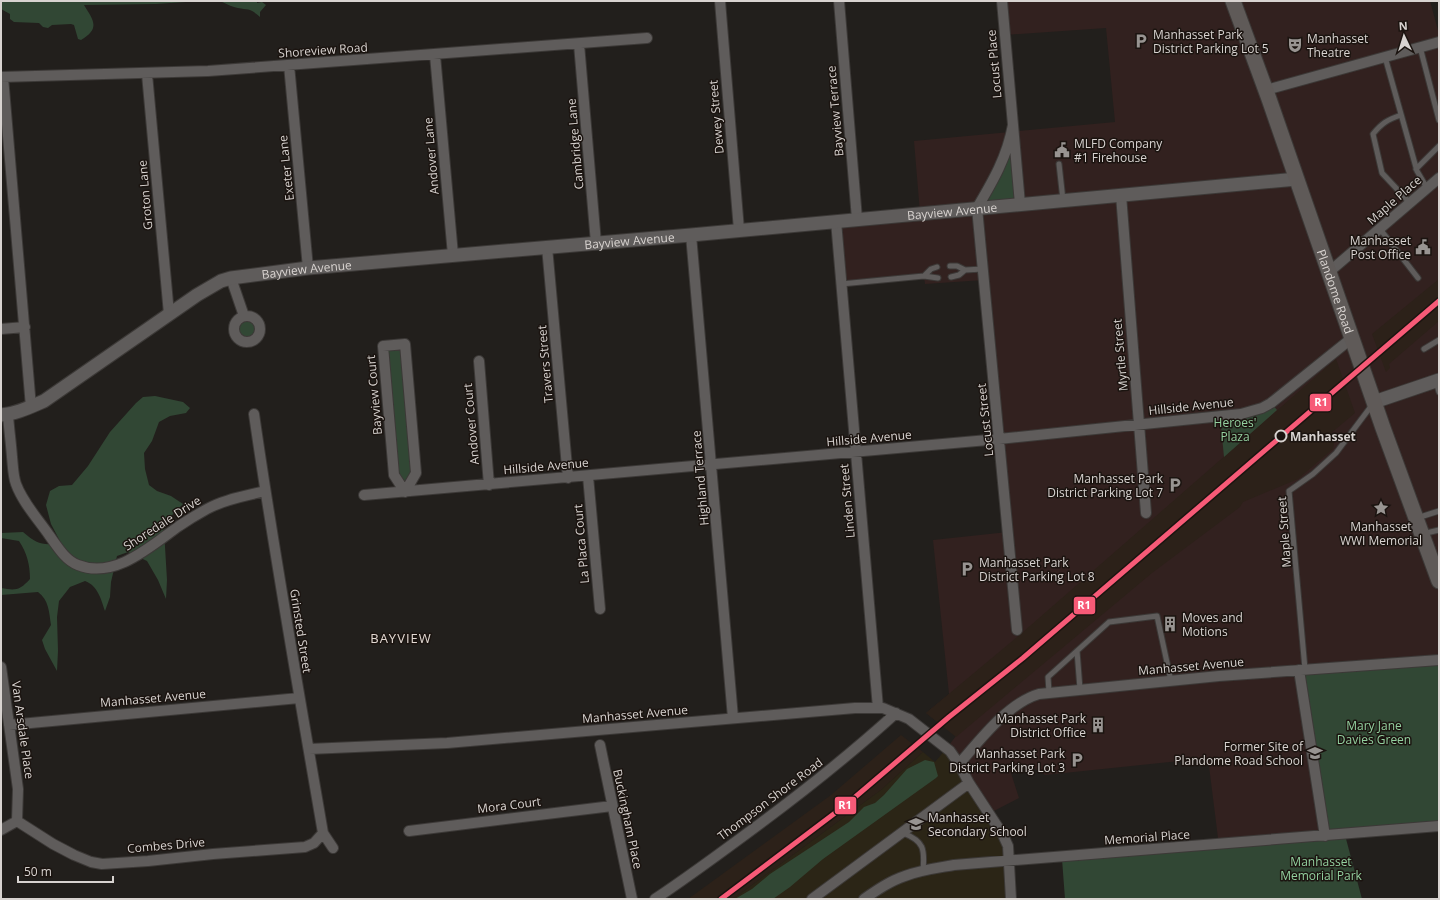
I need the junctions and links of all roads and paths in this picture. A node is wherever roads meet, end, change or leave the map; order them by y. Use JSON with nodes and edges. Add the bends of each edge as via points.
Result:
{"nodes":[{"id":1,"x":720,"y":1,"type":"edge"},
{"id":2,"x":840,"y":1,"type":"edge"},
{"id":3,"x":1002,"y":1,"type":"edge"},
{"id":4,"x":1233,"y":1,"type":"edge"},
{"id":5,"x":646,"y":38,"type":"dead end"},
{"id":6,"x":1439,"y":42,"type":"edge"},
{"id":7,"x":579,"y":44,"type":"junction"},
{"id":8,"x":1420,"y":47,"type":"junction"},
{"id":9,"x":435,"y":55,"type":"junction"},
{"id":10,"x":1385,"y":57,"type":"junction"},
{"id":11,"x":289,"y":65,"type":"junction"},
{"id":12,"x":147,"y":74,"type":"junction"},
{"id":13,"x":2,"y":77,"type":"edge"},
{"id":14,"x":1266,"y":90,"type":"junction"},
{"id":15,"x":1401,"y":115,"type":"junction"},
{"id":16,"x":1439,"y":120,"type":"edge"},
{"id":17,"x":1013,"y":125,"type":"junction"},
{"id":18,"x":1439,"y":146,"type":"edge"},
{"id":19,"x":1060,"y":164,"type":"dead end"},
{"id":20,"x":1416,"y":169,"type":"junction"},
{"id":21,"x":1439,"y":178,"type":"edge"},
{"id":22,"x":1297,"y":179,"type":"junction"},
{"id":23,"x":1427,"y":188,"type":"junction"},
{"id":24,"x":1120,"y":195,"type":"junction"},
{"id":25,"x":1063,"y":200,"type":"junction"},
{"id":26,"x":1410,"y":203,"type":"junction"},
{"id":27,"x":1020,"y":204,"type":"junction"},
{"id":28,"x":977,"y":208,"type":"junction"},
{"id":29,"x":857,"y":219,"type":"junction"},
{"id":30,"x":836,"y":221,"type":"junction"},
{"id":31,"x":1380,"y":229,"type":"junction"},
{"id":32,"x":739,"y":230,"type":"junction"},
{"id":33,"x":691,"y":235,"type":"junction"},
{"id":34,"x":596,"y":243,"type":"junction"},
{"id":35,"x":546,"y":247,"type":"junction"},
{"id":36,"x":453,"y":255,"type":"junction"},
{"id":37,"x":950,"y":266,"type":"dead end"},
{"id":38,"x":937,"y":267,"type":"dead end"},
{"id":39,"x":308,"y":268,"type":"junction"},
{"id":40,"x":983,"y":269,"type":"junction"},
{"id":41,"x":965,"y":270,"type":"junction"},
{"id":42,"x":1329,"y":272,"type":"junction"},
{"id":43,"x":924,"y":276,"type":"junction"},
{"id":44,"x":951,"y":277,"type":"dead end"},
{"id":45,"x":231,"y":278,"type":"junction"},
{"id":46,"x":938,"y":278,"type":"dead end"},
{"id":47,"x":1418,"y":278,"type":"dead end"},
{"id":48,"x":841,"y":284,"type":"junction"},
{"id":49,"x":169,"y":314,"type":"junction"},
{"id":50,"x":244,"y":316,"type":"dead end"},
{"id":51,"x":25,"y":327,"type":"junction"},
{"id":52,"x":1,"y":329,"type":"edge"},
{"id":53,"x":1439,"y":340,"type":"edge"},
{"id":54,"x":1353,"y":343,"type":"junction"},
{"id":55,"x":1424,"y":349,"type":"dead end"},
{"id":56,"x":479,"y":361,"type":"dead end"},
{"id":57,"x":1438,"y":384,"type":"edge"},
{"id":58,"x":1374,"y":402,"type":"junction"},
{"id":59,"x":31,"y":407,"type":"junction"},
{"id":60,"x":254,"y":414,"type":"dead end"},
{"id":61,"x":5,"y":415,"type":"edge"},
{"id":62,"x":1139,"y":425,"type":"junction"},
{"id":63,"x":999,"y":439,"type":"junction"},
{"id":64,"x":855,"y":452,"type":"junction"},
{"id":65,"x":712,"y":465,"type":"junction"},
{"id":66,"x":588,"y":476,"type":"junction"},
{"id":67,"x":568,"y":478,"type":"junction"},
{"id":68,"x":490,"y":484,"type":"junction"},
{"id":69,"x":265,"y":491,"type":"junction"},
{"id":70,"x":404,"y":492,"type":"junction"},
{"id":71,"x":364,"y":495,"type":"dead end"},
{"id":72,"x":1439,"y":511,"type":"edge"},
{"id":73,"x":1146,"y":513,"type":"dead end"},
{"id":74,"x":1416,"y":519,"type":"junction"},
{"id":75,"x":1439,"y":530,"type":"edge"},
{"id":76,"x":1422,"y":534,"type":"junction"},
{"id":77,"x":1439,"y":579,"type":"edge"},
{"id":78,"x":600,"y":609,"type":"dead end"},
{"id":79,"x":1017,"y":630,"type":"dead end"},
{"id":80,"x":1076,"y":651,"type":"junction"},
{"id":81,"x":1439,"y":660,"type":"edge"},
{"id":82,"x":1,"y":667,"type":"edge"},
{"id":83,"x":1302,"y":670,"type":"junction"},
{"id":84,"x":1171,"y":681,"type":"junction"},
{"id":85,"x":1080,"y":689,"type":"junction"},
{"id":86,"x":1050,"y":692,"type":"junction"},
{"id":87,"x":299,"y":698,"type":"junction"},
{"id":88,"x":878,"y":708,"type":"junction"},
{"id":89,"x":896,"y":713,"type":"junction"},
{"id":90,"x":733,"y":718,"type":"junction"},
{"id":91,"x":9,"y":725,"type":"junction"},
{"id":92,"x":600,"y":745,"type":"dead end"},
{"id":93,"x":309,"y":749,"type":"junction"},
{"id":94,"x":959,"y":764,"type":"junction"},
{"id":95,"x":969,"y":783,"type":"junction"},
{"id":96,"x":612,"y":806,"type":"junction"},
{"id":97,"x":17,"y":821,"type":"junction"},
{"id":98,"x":1439,"y":826,"type":"edge"},
{"id":99,"x":1,"y":830,"type":"edge"},
{"id":100,"x":409,"y":831,"type":"dead end"},
{"id":101,"x":902,"y":832,"type":"junction"},
{"id":102,"x":323,"y":833,"type":"junction"},
{"id":103,"x":1326,"y":836,"type":"junction"},
{"id":104,"x":333,"y":848,"type":"dead end"},
{"id":105,"x":1009,"y":861,"type":"junction"},
{"id":106,"x":923,"y":870,"type":"junction"},
{"id":107,"x":632,"y":899,"type":"edge"},
{"id":108,"x":655,"y":899,"type":"edge"},
{"id":109,"x":812,"y":899,"type":"edge"},
{"id":110,"x":864,"y":899,"type":"edge"},
{"id":111,"x":1011,"y":899,"type":"edge"}],
"edges":[{"from":1,"to":32,"type":"street","name":"Dewey Street"},
{"from":2,"to":29,"type":"street","name":"Bayview Terrace"},
{"from":3,"to":17,"type":"street","name":"Locust Place"},
{"from":4,"to":14,"type":"main road","name":"Plandome Road"},
{"from":5,"to":7,"type":"street","name":"Shoreview Road"},
{"from":6,"to":8,"type":"street"},
{"from":7,"to":9,"type":"street","name":"Shoreview Road"},
{"from":7,"to":34,"type":"street","name":"Cambridge Lane"},
{"from":8,"to":10,"type":"street"},
{"from":8,"to":16,"type":"lane"},
{"from":9,"to":11,"type":"street","name":"Shoreview Road"},
{"from":9,"to":36,"type":"street","name":"Andover Lane"},
{"from":10,"to":14,"type":"street"},
{"from":10,"to":15,"type":"lane"},
{"from":11,"to":12,"type":"street","name":"Shoreview Road"},
{"from":11,"to":39,"type":"street","name":"Exeter Lane"},
{"from":12,"to":13,"type":"street","name":"Shoreview Road"},
{"from":12,"to":49,"type":"street","name":"Groton Lane"},
{"from":13,"to":51,"type":"street"},
{"from":14,"to":22,"type":"main road","name":"Plandome Road"},
{"from":15,"to":20,"type":"lane"},
{"from":15,"to":26,"type":"lane","via":[[1381,124],[1373,134],[1382,173]]},
{"from":17,"to":27,"type":"street","name":"Locust Place"},
{"from":17,"to":28,"type":"street","name":"Locust Place","via":[[1002,164]]},
{"from":18,"to":20,"type":"lane"},
{"from":19,"to":25,"type":"lane"},
{"from":20,"to":23,"type":"lane"},
{"from":21,"to":23,"type":"street","name":"Maple Place"},
{"from":22,"to":24,"type":"street","name":"Bayview Avenue"},
{"from":22,"to":42,"type":"main road","name":"Plandome Road"},
{"from":23,"to":26,"type":"street","name":"Maple Place"},
{"from":24,"to":25,"type":"street","name":"Bayview Avenue"},
{"from":24,"to":62,"type":"street","name":"Myrtle Street"},
{"from":25,"to":27,"type":"street","name":"Bayview Avenue"},
{"from":26,"to":31,"type":"street","name":"Maple Place"},
{"from":27,"to":28,"type":"street","name":"Bayview Avenue"},
{"from":28,"to":29,"type":"street","name":"Bayview Avenue"},
{"from":28,"to":40,"type":"street","name":"Locust Street"},
{"from":29,"to":30,"type":"street","name":"Bayview Avenue"},
{"from":30,"to":32,"type":"street","name":"Bayview Avenue"},
{"from":30,"to":48,"type":"street","name":"Linden Street"},
{"from":31,"to":42,"type":"street","name":"Maple Place"},
{"from":31,"to":47,"type":"lane"},
{"from":32,"to":33,"type":"street","name":"Bayview Avenue"},
{"from":33,"to":34,"type":"street","name":"Bayview Avenue"},
{"from":33,"to":65,"type":"street","name":"Highland Terrace"},
{"from":34,"to":35,"type":"street","name":"Bayview Avenue"},
{"from":35,"to":36,"type":"street","name":"Bayview Avenue"},
{"from":35,"to":67,"type":"street","name":"Travers Street"},
{"from":36,"to":39,"type":"street","name":"Bayview Avenue"},
{"from":37,"to":41,"type":"lane"},
{"from":38,"to":43,"type":"lane"},
{"from":39,"to":45,"type":"street","name":"Bayview Avenue"},
{"from":40,"to":41,"type":"lane"},
{"from":40,"to":63,"type":"street","name":"Locust Street"},
{"from":41,"to":44,"type":"lane"},
{"from":42,"to":54,"type":"main road","name":"Plandome Road"},
{"from":43,"to":46,"type":"lane"},
{"from":43,"to":48,"type":"lane"},
{"from":45,"to":49,"type":"street","name":"Bayview Avenue","via":[[212,286]]},
{"from":45,"to":50,"type":"street"},
{"from":48,"to":64,"type":"street","name":"Linden Street"},
{"from":49,"to":59,"type":"street","name":"Bayview Avenue","via":[[55,394]]},
{"from":51,"to":52,"type":"street"},
{"from":51,"to":59,"type":"street"},
{"from":53,"to":55,"type":"lane"},
{"from":54,"to":58,"type":"main road","name":"Plandome Road"},
{"from":54,"to":62,"type":"street","name":"Hillside Avenue","via":[[1262,408],[1223,417]]},
{"from":56,"to":68,"type":"street","name":"Andover Court"},
{"from":57,"to":58,"type":"street"},
{"from":58,"to":74,"type":"main road","name":"Plandome Road"},
{"from":58,"to":83,"type":"lane","name":"Maple Street","via":[[1336,453],[1290,491]]},
{"from":59,"to":61,"type":"street","name":"Bayview Avenue"},
{"from":60,"to":69,"type":"street","name":"Grinsted Street"},
{"from":61,"to":69,"type":"street","name":"Shoredale Drive","via":[[16,483],[30,508],[64,556],[77,565],[101,568],[122,564],[138,556],[208,508]]},
{"from":62,"to":63,"type":"street","name":"Hillside Avenue"},
{"from":62,"to":73,"type":"street","name":"Myrtle Street"},
{"from":63,"to":64,"type":"street","name":"Hillside Avenue"},
{"from":63,"to":79,"type":"street","name":"Locust Street"},
{"from":64,"to":65,"type":"street","name":"Hillside Avenue"},
{"from":64,"to":88,"type":"street","name":"Linden Street"},
{"from":65,"to":66,"type":"street","name":"Hillside Avenue"},
{"from":65,"to":90,"type":"street","name":"Highland Terrace"},
{"from":66,"to":67,"type":"street","name":"Hillside Avenue"},
{"from":66,"to":78,"type":"street","name":"La Placa Court"},
{"from":67,"to":68,"type":"street","name":"Hillside Avenue"},
{"from":68,"to":70,"type":"street","name":"Hillside Avenue"},
{"from":69,"to":87,"type":"street","name":"Grinsted Street"},
{"from":70,"to":70,"type":"street","name":"Bayview Court","via":[[416,473],[405,344],[383,346],[394,475]]},
{"from":70,"to":71,"type":"street","name":"Hillside Avenue"},
{"from":72,"to":74,"type":"lane"},
{"from":74,"to":76,"type":"main road","name":"Plandome Road"},
{"from":75,"to":76,"type":"lane"},
{"from":76,"to":77,"type":"main road","name":"Plandome Road"},
{"from":80,"to":84,"type":"lane","via":[[1109,622],[1157,616]]},
{"from":80,"to":85,"type":"lane"},
{"from":80,"to":86,"type":"lane","via":[[1048,677]]},
{"from":81,"to":83,"type":"street","name":"Manhasset Avenue"},
{"from":82,"to":91,"type":"street","name":"Van Arsdale Place"},
{"from":83,"to":84,"type":"street","name":"Manhasset Avenue"},
{"from":83,"to":103,"type":"street"},
{"from":84,"to":85,"type":"street","name":"Manhasset Avenue"},
{"from":85,"to":86,"type":"street","name":"Manhasset Avenue"},
{"from":86,"to":94,"type":"street","name":"Manhasset Avenue","via":[[1032,696],[1019,703]]},
{"from":87,"to":91,"type":"street","name":"Manhasset Avenue"},
{"from":87,"to":93,"type":"street","name":"Grinsted Street"},
{"from":88,"to":89,"type":"street","name":"Manhasset Avenue"},
{"from":88,"to":90,"type":"street","name":"Manhasset Avenue"},
{"from":89,"to":94,"type":"street","name":"Manhasset Avenue","via":[[909,719],[950,751]]},
{"from":89,"to":108,"type":"street","name":"Thompson Shore Road","via":[[818,780]]},
{"from":90,"to":93,"type":"street","name":"Manhasset Avenue","via":[[447,743]]},
{"from":91,"to":97,"type":"street","name":"Van Arsdale Place","via":[[18,789]]},
{"from":92,"to":96,"type":"street","name":"Buckingham Place"},
{"from":93,"to":102,"type":"street","name":"Grinsted Street"},
{"from":94,"to":95,"type":"street","name":"Manhasset Avenue"},
{"from":95,"to":101,"type":"street"},
{"from":95,"to":105,"type":"street","name":"Manhasset Avenue","via":[[1004,835]]},
{"from":96,"to":100,"type":"street","name":"Mora Court"},
{"from":96,"to":107,"type":"street","name":"Buckingham Place"},
{"from":97,"to":99,"type":"street"},
{"from":97,"to":102,"type":"street","name":"Combes Drive","via":[[52,844],[91,862],[102,864],[305,847],[314,843]]},
{"from":98,"to":103,"type":"street","name":"Memorial Place"},
{"from":101,"to":106,"type":"lane","via":[[922,846]]},
{"from":101,"to":109,"type":"street"},
{"from":102,"to":104,"type":"street","name":"Grinsted Street"},
{"from":103,"to":105,"type":"street","name":"Memorial Place"},
{"from":105,"to":106,"type":"street","name":"Memorial Place"},
{"from":105,"to":111,"type":"street","name":"Manhasset Avenue"},
{"from":106,"to":110,"type":"street","name":"Memorial Place","via":[[904,876]]}]}
